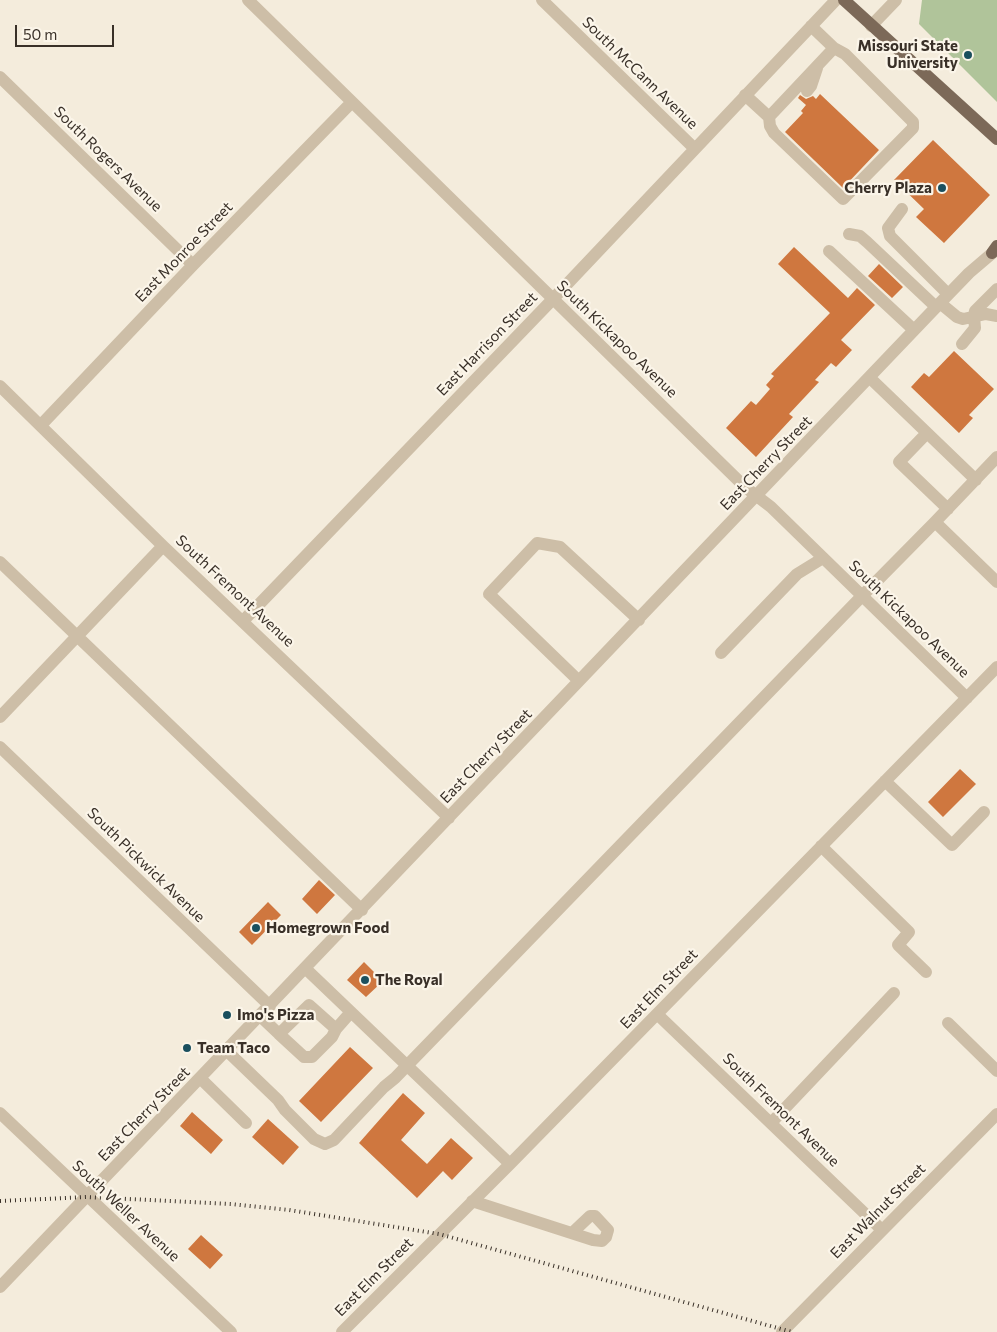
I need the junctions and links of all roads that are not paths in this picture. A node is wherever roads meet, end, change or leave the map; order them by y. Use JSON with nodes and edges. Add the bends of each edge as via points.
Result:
{"nodes":[{"id":1,"x":248,"y":0,"type":"edge"},
{"id":2,"x":542,"y":0,"type":"edge"},
{"id":3,"x":836,"y":0,"type":"edge"},
{"id":4,"x":844,"y":0,"type":"edge"},
{"id":5,"x":896,"y":0,"type":"edge"},
{"id":6,"x":811,"y":26,"type":"junction"},
{"id":7,"x":871,"y":26,"type":"junction"},
{"id":8,"x":834,"y":48,"type":"junction"},
{"id":9,"x":818,"y":65,"type":"junction"},
{"id":10,"x":0,"y":77,"type":"edge"},
{"id":11,"x":745,"y":95,"type":"junction"},
{"id":12,"x":352,"y":102,"type":"junction"},
{"id":13,"x":781,"y":104,"type":"junction"},
{"id":14,"x":769,"y":117,"type":"junction"},
{"id":15,"x":997,"y":140,"type":"edge"},
{"id":16,"x":694,"y":148,"type":"junction"},
{"id":17,"x":902,"y":209,"type":"dead end"},
{"id":18,"x":849,"y":234,"type":"dead end"},
{"id":19,"x":829,"y":250,"type":"dead end"},
{"id":20,"x":995,"y":250,"type":"edge"},
{"id":21,"x":193,"y":265,"type":"junction"},
{"id":22,"x":997,"y":289,"type":"edge"},
{"id":23,"x":552,"y":300,"type":"junction"},
{"id":24,"x":941,"y":301,"type":"junction"},
{"id":25,"x":974,"y":316,"type":"junction"},
{"id":26,"x":997,"y":316,"type":"edge"},
{"id":27,"x":914,"y":330,"type":"junction"},
{"id":28,"x":962,"y":344,"type":"dead end"},
{"id":29,"x":870,"y":378,"type":"junction"},
{"id":30,"x":0,"y":386,"type":"edge"},
{"id":31,"x":41,"y":425,"type":"junction"},
{"id":32,"x":927,"y":433,"type":"junction"},
{"id":33,"x":997,"y":457,"type":"edge"},
{"id":34,"x":976,"y":480,"type":"junction"},
{"id":35,"x":757,"y":496,"type":"junction"},
{"id":36,"x":948,"y":508,"type":"junction"},
{"id":37,"x":935,"y":522,"type":"junction"},
{"id":38,"x":163,"y":546,"type":"junction"},
{"id":39,"x":823,"y":558,"type":"junction"},
{"id":40,"x":0,"y":562,"type":"edge"},
{"id":41,"x":997,"y":582,"type":"edge"},
{"id":42,"x":862,"y":596,"type":"junction"},
{"id":43,"x":639,"y":620,"type":"junction"},
{"id":44,"x":243,"y":621,"type":"junction"},
{"id":45,"x":77,"y":636,"type":"junction"},
{"id":46,"x":722,"y":653,"type":"dead end"},
{"id":47,"x":997,"y":667,"type":"edge"},
{"id":48,"x":579,"y":681,"type":"junction"},
{"id":49,"x":967,"y":698,"type":"junction"},
{"id":50,"x":0,"y":717,"type":"edge"},
{"id":51,"x":0,"y":747,"type":"edge"},
{"id":52,"x":885,"y":781,"type":"junction"},
{"id":53,"x":984,"y":812,"type":"dead end"},
{"id":54,"x":449,"y":818,"type":"junction"},
{"id":55,"x":821,"y":846,"type":"junction"},
{"id":56,"x":362,"y":910,"type":"junction"},
{"id":57,"x":306,"y":969,"type":"junction"},
{"id":58,"x":926,"y":972,"type":"dead end"},
{"id":59,"x":894,"y":993,"type":"dead end"},
{"id":60,"x":270,"y":1006,"type":"junction"},
{"id":61,"x":351,"y":1012,"type":"junction"},
{"id":62,"x":658,"y":1014,"type":"junction"},
{"id":63,"x":260,"y":1016,"type":"junction"},
{"id":64,"x":948,"y":1023,"type":"dead end"},
{"id":65,"x":336,"y":1030,"type":"junction"},
{"id":66,"x":279,"y":1034,"type":"junction"},
{"id":67,"x":227,"y":1051,"type":"junction"},
{"id":68,"x":407,"y":1066,"type":"junction"},
{"id":69,"x":997,"y":1071,"type":"edge"},
{"id":70,"x":200,"y":1078,"type":"junction"},
{"id":71,"x":0,"y":1113,"type":"edge"},
{"id":72,"x":997,"y":1114,"type":"edge"},
{"id":73,"x":246,"y":1123,"type":"dead end"},
{"id":74,"x":771,"y":1123,"type":"junction"},
{"id":75,"x":510,"y":1164,"type":"junction"},
{"id":76,"x":87,"y":1197,"type":"junction"},
{"id":77,"x":472,"y":1202,"type":"junction"},
{"id":78,"x":882,"y":1230,"type":"junction"},
{"id":79,"x":572,"y":1233,"type":"dead end"},
{"id":80,"x":0,"y":1287,"type":"edge"},
{"id":81,"x":231,"y":1332,"type":"edge"},
{"id":82,"x":342,"y":1332,"type":"edge"},
{"id":83,"x":782,"y":1332,"type":"edge"}],
"edges":[{"from":1,"to":12,"type":"street","name":"South Kickapoo Avenue"},
{"from":2,"to":16,"type":"street","name":"South McCann Avenue"},
{"from":3,"to":6,"type":"street","name":"East Harrison Street"},
{"from":4,"to":7,"type":"main road"},
{"from":5,"to":7,"type":"street"},
{"from":6,"to":8,"type":"street"},
{"from":6,"to":11,"type":"street","name":"East Harrison Street"},
{"from":7,"to":15,"type":"main road"},
{"from":8,"to":9,"type":"street"},
{"from":8,"to":14,"type":"street","via":[[845,54],[913,122],[913,128],[844,199],[774,133]]},
{"from":9,"to":13,"type":"street"},
{"from":9,"to":13,"type":"street","via":[[811,86],[804,95]]},
{"from":10,"to":21,"type":"street","name":"South Rogers Avenue"},
{"from":11,"to":14,"type":"street"},
{"from":11,"to":16,"type":"street","name":"East Harrison Street"},
{"from":12,"to":21,"type":"street","name":"East Monroe Street"},
{"from":12,"to":23,"type":"street","name":"South Kickapoo Avenue"},
{"from":13,"to":14,"type":"street"},
{"from":16,"to":23,"type":"street","name":"East Harrison Street"},
{"from":17,"to":24,"type":"street","via":[[888,228],[890,236]]},
{"from":18,"to":24,"type":"street","via":[[860,236]]},
{"from":19,"to":27,"type":"street"},
{"from":20,"to":24,"type":"street","name":"East Cherry Street"},
{"from":21,"to":31,"type":"street","name":"East Monroe Street"},
{"from":22,"to":25,"type":"street"},
{"from":23,"to":35,"type":"street","name":"South Kickapoo Avenue"},
{"from":23,"to":44,"type":"street","name":"East Harrison Street"},
{"from":24,"to":25,"type":"street","via":[[957,317]]},
{"from":24,"to":27,"type":"street","name":"East Cherry Street"},
{"from":25,"to":26,"type":"street"},
{"from":25,"to":28,"type":"street","via":[[976,328]]},
{"from":27,"to":29,"type":"street","name":"East Cherry Street"},
{"from":29,"to":32,"type":"street"},
{"from":29,"to":35,"type":"street","name":"East Cherry Street"},
{"from":30,"to":31,"type":"street","name":"South Fremont Avenue"},
{"from":31,"to":38,"type":"street","name":"South Fremont Avenue"},
{"from":32,"to":34,"type":"street"},
{"from":32,"to":36,"type":"street","via":[[899,462]]},
{"from":33,"to":34,"type":"street"},
{"from":34,"to":36,"type":"street"},
{"from":35,"to":39,"type":"street","name":"South Kickapoo Avenue"},
{"from":35,"to":43,"type":"street","name":"East Cherry Street"},
{"from":36,"to":37,"type":"street"},
{"from":37,"to":41,"type":"street"},
{"from":37,"to":42,"type":"street"},
{"from":38,"to":44,"type":"street","name":"South Fremont Avenue"},
{"from":38,"to":45,"type":"street"},
{"from":39,"to":42,"type":"street","name":"South Kickapoo Avenue"},
{"from":39,"to":46,"type":"street","via":[[796,574]]},
{"from":40,"to":45,"type":"street"},
{"from":42,"to":49,"type":"street","name":"South Kickapoo Avenue"},
{"from":42,"to":68,"type":"street"},
{"from":43,"to":48,"type":"street","name":"East Cherry Street"},
{"from":43,"to":48,"type":"street","via":[[560,547],[537,543],[489,594]]},
{"from":44,"to":54,"type":"street","name":"South Fremont Avenue"},
{"from":45,"to":50,"type":"street"},
{"from":45,"to":56,"type":"street"},
{"from":47,"to":49,"type":"street","name":"East Elm Street"},
{"from":48,"to":54,"type":"street","name":"East Cherry Street"},
{"from":49,"to":52,"type":"street","name":"East Elm Street"},
{"from":51,"to":60,"type":"street","name":"South Pickwick Avenue"},
{"from":52,"to":53,"type":"street","via":[[952,845]]},
{"from":52,"to":55,"type":"street","name":"East Elm Street"},
{"from":54,"to":56,"type":"street","name":"East Cherry Street"},
{"from":55,"to":58,"type":"street","via":[[909,932],[898,944]]},
{"from":55,"to":62,"type":"street","name":"East Elm Street"},
{"from":56,"to":57,"type":"street","name":"East Cherry Street"},
{"from":57,"to":60,"type":"street","name":"East Cherry Street"},
{"from":57,"to":61,"type":"street"},
{"from":59,"to":74,"type":"street"},
{"from":60,"to":63,"type":"street","name":"East Cherry Street"},
{"from":61,"to":65,"type":"street"},
{"from":61,"to":68,"type":"street"},
{"from":62,"to":74,"type":"street","name":"South Fremont Avenue"},
{"from":62,"to":75,"type":"street","name":"East Elm Street"},
{"from":63,"to":66,"type":"street"},
{"from":63,"to":67,"type":"street","name":"East Cherry Street"},
{"from":64,"to":69,"type":"street"},
{"from":65,"to":66,"type":"street","via":[[312,1057],[304,1057]]},
{"from":65,"to":66,"type":"street","via":[[309,1005]]},
{"from":67,"to":68,"type":"street","via":[[314,1139],[325,1144],[334,1140]]},
{"from":67,"to":70,"type":"street","name":"East Cherry Street"},
{"from":68,"to":75,"type":"street"},
{"from":70,"to":73,"type":"street"},
{"from":70,"to":76,"type":"street","name":"East Cherry Street"},
{"from":71,"to":76,"type":"street","name":"South Weller Avenue"},
{"from":72,"to":78,"type":"street","name":"East Walnut Street"},
{"from":74,"to":78,"type":"street","name":"South Fremont Avenue"},
{"from":75,"to":77,"type":"street","name":"East Elm Street"},
{"from":76,"to":80,"type":"street","name":"East Cherry Street"},
{"from":76,"to":81,"type":"street","name":"South Weller Avenue"},
{"from":77,"to":79,"type":"street"},
{"from":77,"to":82,"type":"street","name":"East Elm Street"},
{"from":78,"to":83,"type":"street","name":"East Walnut Street"}]}
